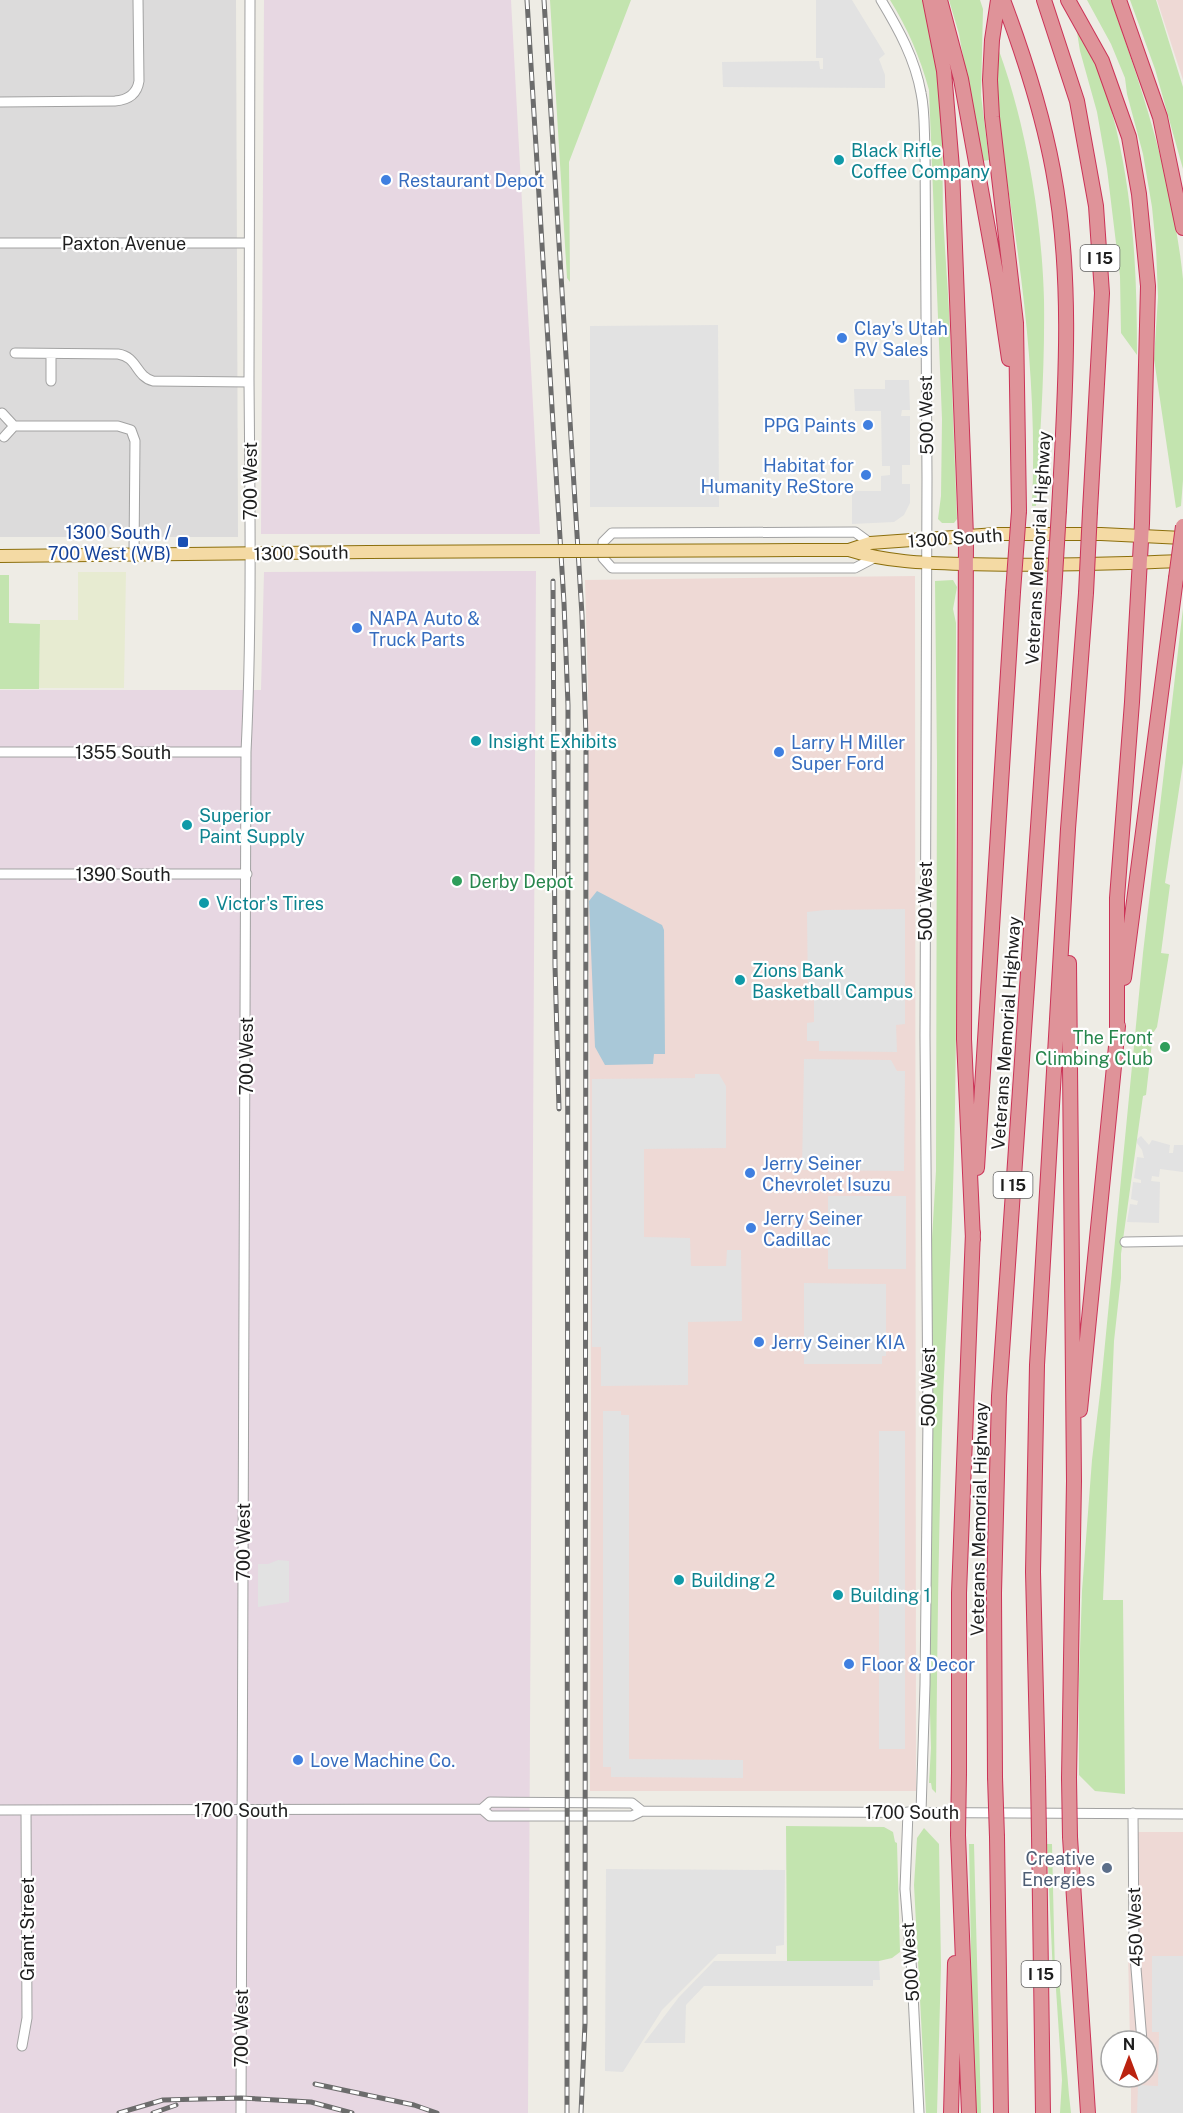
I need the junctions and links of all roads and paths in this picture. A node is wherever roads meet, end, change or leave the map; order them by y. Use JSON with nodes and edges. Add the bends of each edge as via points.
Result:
{"nodes":[{"id":1,"x":138,"y":0,"type":"edge"},
{"id":2,"x":250,"y":0,"type":"edge"},
{"id":3,"x":881,"y":0,"type":"edge"},
{"id":4,"x":930,"y":0,"type":"edge"},
{"id":5,"x":940,"y":0,"type":"edge"},
{"id":6,"x":998,"y":0,"type":"edge"},
{"id":7,"x":1003,"y":0,"type":"edge"},
{"id":8,"x":1068,"y":0,"type":"edge"},
{"id":9,"x":1119,"y":0,"type":"edge"},
{"id":10,"x":1047,"y":6,"type":"edge"},
{"id":11,"x":0,"y":102,"type":"edge"},
{"id":12,"x":1183,"y":228,"type":"edge"},
{"id":13,"x":0,"y":243,"type":"edge"},
{"id":14,"x":249,"y":243,"type":"junction"},
{"id":15,"x":15,"y":353,"type":"dead end"},
{"id":16,"x":51,"y":354,"type":"junction"},
{"id":17,"x":51,"y":381,"type":"dead end"},
{"id":18,"x":249,"y":382,"type":"junction"},
{"id":19,"x":2,"y":413,"type":"dead end"},
{"id":20,"x":14,"y":426,"type":"junction"},
{"id":21,"x":1018,"y":429,"type":"junction"},
{"id":22,"x":4,"y":437,"type":"dead end"},
{"id":23,"x":1183,"y":526,"type":"edge"},
{"id":24,"x":966,"y":536,"type":"junction"},
{"id":25,"x":1141,"y":537,"type":"junction"},
{"id":26,"x":1183,"y":538,"type":"edge"},
{"id":27,"x":927,"y":539,"type":"junction"},
{"id":28,"x":870,"y":543,"type":"junction"},
{"id":29,"x":849,"y":550,"type":"junction"},
{"id":30,"x":251,"y":554,"type":"junction"},
{"id":31,"x":134,"y":555,"type":"junction"},
{"id":32,"x":0,"y":556,"type":"edge"},
{"id":33,"x":873,"y":558,"type":"junction"},
{"id":34,"x":1183,"y":561,"type":"edge"},
{"id":35,"x":927,"y":562,"type":"junction"},
{"id":36,"x":1139,"y":563,"type":"junction"},
{"id":37,"x":966,"y":564,"type":"junction"},
{"id":38,"x":0,"y":752,"type":"edge"},
{"id":39,"x":246,"y":752,"type":"junction"},
{"id":40,"x":1068,"y":829,"type":"junction"},
{"id":41,"x":0,"y":874,"type":"edge"},
{"id":42,"x":247,"y":874,"type":"junction"},
{"id":43,"x":1117,"y":1034,"type":"junction"},
{"id":44,"x":973,"y":1240,"type":"junction"},
{"id":45,"x":1183,"y":1241,"type":"edge"},
{"id":46,"x":1125,"y":1242,"type":"dead end"},
{"id":47,"x":1074,"y":1481,"type":"junction"},
{"id":48,"x":0,"y":1810,"type":"edge"},
{"id":49,"x":26,"y":1810,"type":"junction"},
{"id":50,"x":241,"y":1810,"type":"junction"},
{"id":51,"x":908,"y":1812,"type":"junction"},
{"id":52,"x":921,"y":1812,"type":"junction"},
{"id":53,"x":1133,"y":1814,"type":"junction"},
{"id":54,"x":1183,"y":1814,"type":"edge"},
{"id":55,"x":958,"y":1835,"type":"junction"},
{"id":56,"x":1141,"y":2029,"type":"edge"},
{"id":57,"x":22,"y":2046,"type":"dead end"},
{"id":58,"x":241,"y":2113,"type":"edge"},
{"id":59,"x":919,"y":2113,"type":"edge"},
{"id":60,"x":951,"y":2113,"type":"edge"},
{"id":61,"x":969,"y":2113,"type":"edge"},
{"id":62,"x":1001,"y":2113,"type":"edge"},
{"id":63,"x":1043,"y":2113,"type":"edge"},
{"id":64,"x":1088,"y":2113,"type":"edge"}],
"edges":[{"from":1,"to":11,"type":"street","via":[[139,81],[131,96],[115,101]]},
{"from":2,"to":14,"type":"street","name":"700 West"},
{"from":3,"to":27,"type":"street","name":"500 West","via":[[905,39],[922,95]]},
{"from":4,"to":24,"type":"highway","via":[[944,71],[952,168]]},
{"from":5,"to":21,"type":"highway","via":[[974,147]]},
{"from":6,"to":21,"type":"highway","via":[[990,80],[1016,323]]},
{"from":7,"to":62,"type":"highway","name":"Veterans Memorial Highway","number":"I 15","bridge":true,"via":[[1029,72],[1053,170],[1063,254],[1066,367],[999,1396],[994,1593]]},
{"from":8,"to":25,"type":"highway","via":[[1102,61],[1129,137],[1139,194],[1148,286]]},
{"from":9,"to":12,"type":"highway","via":[[1160,117]]},
{"from":10,"to":40,"type":"highway","number":"I 15","bridge":true,"via":[[1077,101],[1096,206],[1102,292],[1086,593]]},
{"from":13,"to":14,"type":"street","name":"Paxton Avenue"},
{"from":14,"to":18,"type":"street","name":"700 West"},
{"from":15,"to":16,"type":"street"},
{"from":16,"to":17,"type":"street"},
{"from":16,"to":18,"type":"street","via":[[123,355],[153,381]]},
{"from":18,"to":30,"type":"street","name":"700 West"},
{"from":19,"to":20,"type":"street"},
{"from":20,"to":22,"type":"street"},
{"from":20,"to":31,"type":"street","via":[[118,426],[131,430],[135,441]]},
{"from":21,"to":44,"type":"highway","bridge":true,"via":[[1019,511]]},
{"from":23,"to":43,"type":"highway","bridge":true},
{"from":24,"to":25,"type":"main road","name":"1300 South"},
{"from":24,"to":27,"type":"main road","name":"1300 South"},
{"from":24,"to":37,"type":"highway"},
{"from":25,"to":26,"type":"main road","name":"1300 South"},
{"from":25,"to":36,"type":"highway"},
{"from":27,"to":28,"type":"main road","name":"1300 South"},
{"from":27,"to":35,"type":"street","name":"500 West"},
{"from":28,"to":29,"type":"main road","name":"1300 South"},
{"from":28,"to":33,"type":"street","name":"1300 South","via":[[855,532],[612,533],[603,542],[603,558],[612,568],[855,568]]},
{"from":29,"to":30,"type":"main road","name":"1300 South","bridge":true},
{"from":29,"to":33,"type":"main road","name":"1300 South"},
{"from":30,"to":31,"type":"main road","name":"1300 South"},
{"from":30,"to":39,"type":"street","name":"700 West"},
{"from":31,"to":32,"type":"main road","name":"1300 South"},
{"from":33,"to":35,"type":"main road","name":"1300 South"},
{"from":34,"to":36,"type":"main road","name":"1300 South"},
{"from":35,"to":37,"type":"main road","name":"1300 South"},
{"from":35,"to":52,"type":"street","name":"500 West","via":[[928,1418]]},
{"from":36,"to":37,"type":"main road","name":"1300 South"},
{"from":36,"to":43,"type":"highway","via":[[1117,898]]},
{"from":37,"to":44,"type":"highway","via":[[964,1039]]},
{"from":38,"to":39,"type":"street","name":"1355 South"},
{"from":39,"to":42,"type":"street","name":"700 West"},
{"from":40,"to":47,"type":"highway"},
{"from":40,"to":63,"type":"highway","number":"I 15","bridge":true,"via":[[1036,1365],[1034,1572]]},
{"from":41,"to":42,"type":"street","name":"1390 South"},
{"from":42,"to":50,"type":"street","name":"700 West"},
{"from":43,"to":47,"type":"highway"},
{"from":44,"to":55,"type":"highway","bridge":true,"via":[[959,1593]]},
{"from":45,"to":46,"type":"street"},
{"from":47,"to":64,"type":"highway","bridge":true,"via":[[1070,1837]]},
{"from":48,"to":49,"type":"street","name":"1700 South"},
{"from":49,"to":50,"type":"street","name":"1700 South"},
{"from":49,"to":57,"type":"street","name":"Grant Street","via":[[27,2018]]},
{"from":50,"to":51,"type":"street","name":"1700 South","via":[[482,1809],[490,1816],[632,1816],[642,1811]]},
{"from":50,"to":58,"type":"street","name":"700 West"},
{"from":51,"to":52,"type":"street","name":"1700 South"},
{"from":51,"to":59,"type":"street","name":"500 West","via":[[905,1889]]},
{"from":52,"to":53,"type":"street","name":"1700 South"},
{"from":53,"to":54,"type":"street","name":"1700 South"},
{"from":53,"to":56,"type":"street","name":"450 West","via":[[1134,1944]]},
{"from":55,"to":60,"type":"highway"},
{"from":55,"to":61,"type":"highway"}]}
